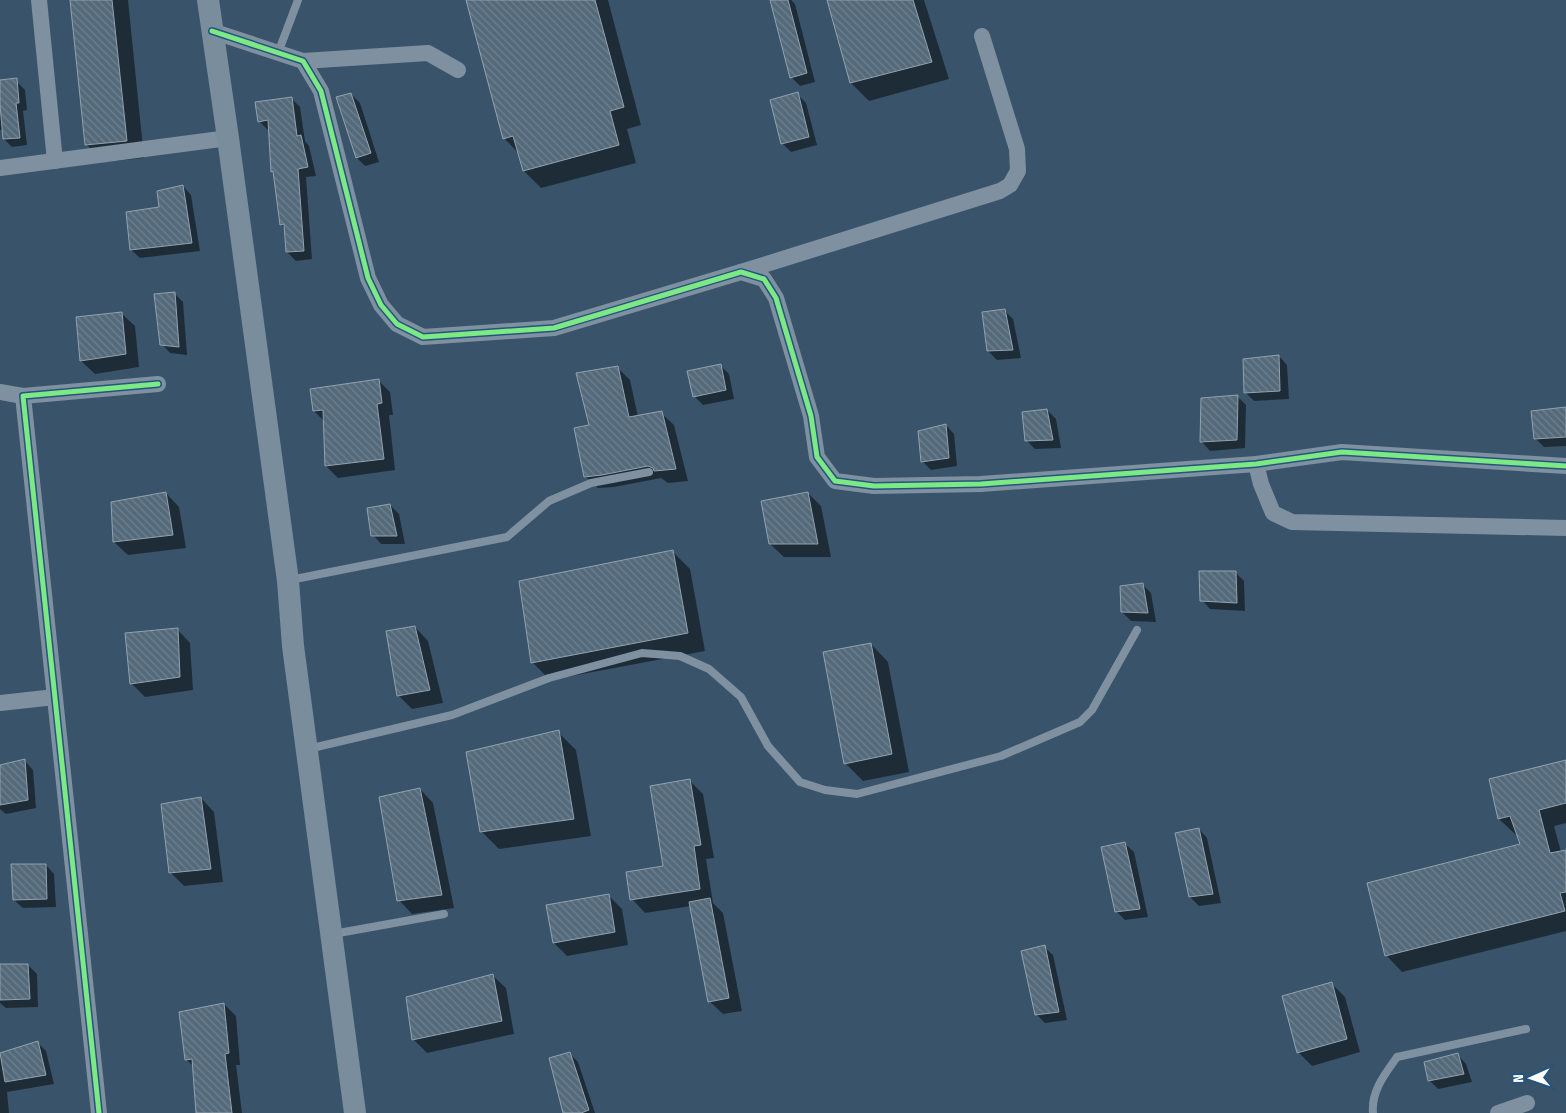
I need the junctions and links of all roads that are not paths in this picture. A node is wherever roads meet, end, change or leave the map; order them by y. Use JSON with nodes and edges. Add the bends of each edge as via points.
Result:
{"nodes":[{"id":1,"x":39,"y":0,"type":"edge"},
{"id":2,"x":208,"y":0,"type":"edge"},
{"id":3,"x":298,"y":0,"type":"edge"},
{"id":4,"x":212,"y":31,"type":"junction"},
{"id":5,"x":982,"y":36,"type":"dead end"},
{"id":6,"x":278,"y":52,"type":"junction"},
{"id":7,"x":303,"y":61,"type":"junction"},
{"id":8,"x":458,"y":70,"type":"dead end"},
{"id":9,"x":228,"y":138,"type":"junction"},
{"id":10,"x":55,"y":161,"type":"junction"},
{"id":11,"x":0,"y":168,"type":"edge"},
{"id":12,"x":741,"y":272,"type":"junction"},
{"id":13,"x":158,"y":384,"type":"dead end"},
{"id":14,"x":0,"y":392,"type":"edge"},
{"id":15,"x":23,"y":396,"type":"junction"},
{"id":16,"x":1256,"y":464,"type":"junction"},
{"id":17,"x":1566,"y":466,"type":"edge"},
{"id":18,"x":649,"y":472,"type":"dead end"},
{"id":19,"x":1566,"y":528,"type":"edge"},
{"id":20,"x":288,"y":581,"type":"junction"},
{"id":21,"x":1137,"y":630,"type":"dead end"},
{"id":22,"x":55,"y":697,"type":"junction"},
{"id":23,"x":0,"y":703,"type":"edge"},
{"id":24,"x":306,"y":750,"type":"junction"},
{"id":25,"x":444,"y":914,"type":"dead end"},
{"id":26,"x":331,"y":934,"type":"junction"},
{"id":27,"x":1526,"y":1029,"type":"dead end"},
{"id":28,"x":1527,"y":1103,"type":"dead end"},
{"id":29,"x":99,"y":1113,"type":"edge"},
{"id":30,"x":355,"y":1113,"type":"edge"},
{"id":31,"x":1373,"y":1113,"type":"edge"},
{"id":32,"x":1498,"y":1113,"type":"edge"}],
"edges":[{"from":1,"to":10,"type":"street"},
{"from":2,"to":4,"type":"main road"},
{"from":3,"to":6,"type":"lane"},
{"from":4,"to":6,"type":"street"},
{"from":4,"to":9,"type":"main road"},
{"from":5,"to":12,"type":"street","via":[[1017,149],[1018,171],[1010,185],[1000,191]]},
{"from":6,"to":7,"type":"street"},
{"from":7,"to":8,"type":"street","via":[[428,53]]},
{"from":7,"to":12,"type":"street","via":[[321,92],[368,278],[381,305],[397,324],[423,337],[554,328]]},
{"from":9,"to":10,"type":"street"},
{"from":9,"to":20,"type":"main road"},
{"from":10,"to":11,"type":"street"},
{"from":12,"to":16,"type":"street","via":[[764,279],[776,298],[811,416],[817,457],[835,481],[874,486],[981,484]]},
{"from":13,"to":15,"type":"street"},
{"from":14,"to":15,"type":"street"},
{"from":15,"to":22,"type":"street"},
{"from":16,"to":17,"type":"street","via":[[1342,452]]},
{"from":16,"to":19,"type":"street","via":[[1273,513],[1292,522]]},
{"from":18,"to":20,"type":"lane","via":[[591,483],[549,501],[506,537]]},
{"from":20,"to":24,"type":"main road"},
{"from":21,"to":24,"type":"lane","via":[[1092,710],[1080,722],[1001,756],[857,794],[825,790],[800,782],[768,746],[741,697],[709,669],[680,656],[642,653],[549,678],[452,715]]},
{"from":22,"to":23,"type":"street"},
{"from":22,"to":29,"type":"street"},
{"from":24,"to":26,"type":"main road"},
{"from":25,"to":26,"type":"lane"},
{"from":26,"to":30,"type":"main road"},
{"from":27,"to":31,"type":"lane","via":[[1398,1057],[1378,1084]]},
{"from":28,"to":32,"type":"street"}]}
